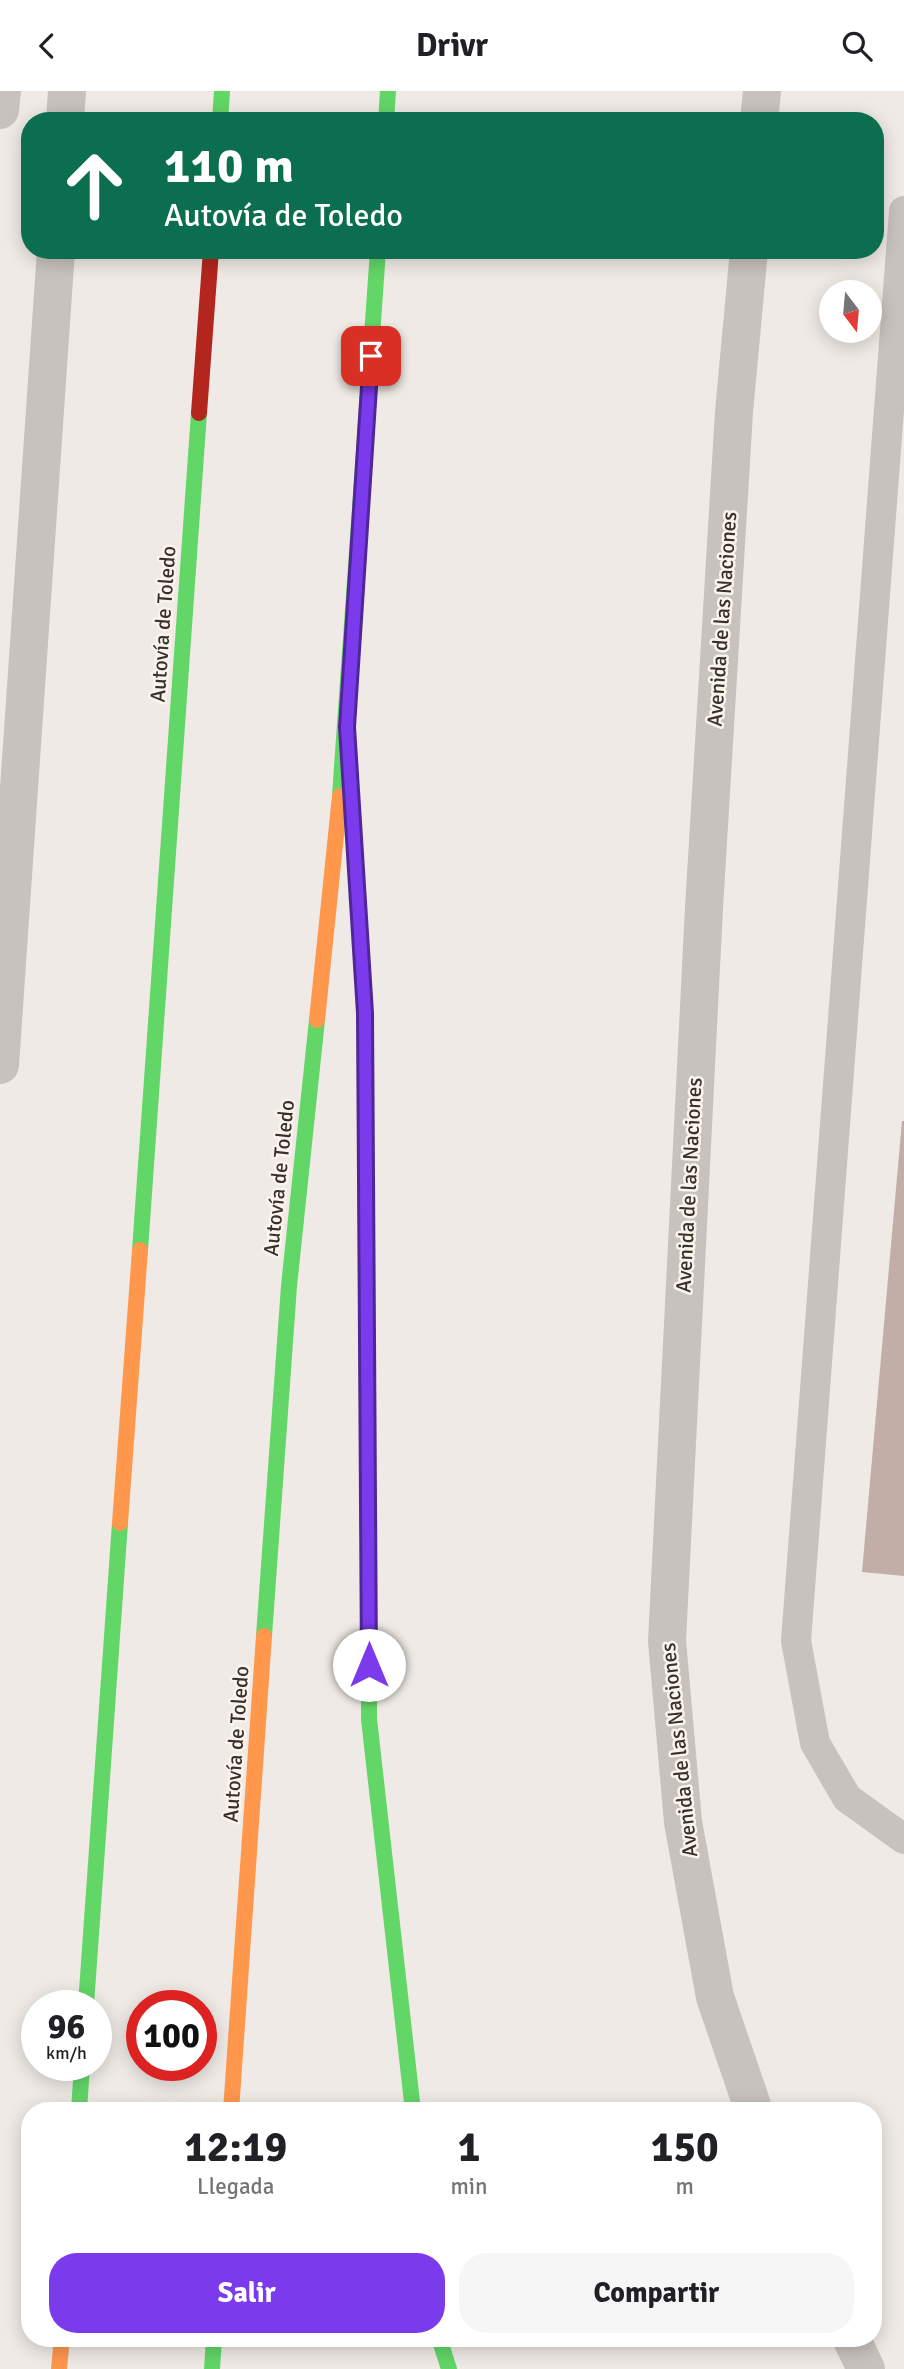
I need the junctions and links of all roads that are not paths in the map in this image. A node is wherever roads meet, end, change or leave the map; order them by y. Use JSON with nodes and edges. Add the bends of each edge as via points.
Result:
{"nodes":[{"id":1,"x":2,"y":91,"type":"edge"},
{"id":2,"x":67,"y":91,"type":"edge"},
{"id":3,"x":222,"y":91,"type":"edge"},
{"id":4,"x":388,"y":91,"type":"edge"},
{"id":5,"x":762,"y":91,"type":"edge"},
{"id":6,"x":0,"y":110,"type":"edge"},
{"id":7,"x":66,"y":112,"type":"edge"},
{"id":8,"x":221,"y":112,"type":"edge"},
{"id":9,"x":387,"y":112,"type":"edge"},
{"id":10,"x":760,"y":112,"type":"edge"},
{"id":11,"x":904,"y":212,"type":"edge"},
{"id":12,"x":55,"y":259,"type":"edge"},
{"id":13,"x":210,"y":259,"type":"edge"},
{"id":14,"x":377,"y":259,"type":"edge"},
{"id":15,"x":748,"y":259,"type":"edge"},
{"id":16,"x":347,"y":727,"type":"junction"},
{"id":17,"x":0,"y":1065,"type":"edge"},
{"id":18,"x":904,"y":1839,"type":"edge"},
{"id":19,"x":87,"y":1990,"type":"edge"},
{"id":20,"x":81,"y":2081,"type":"edge"},
{"id":21,"x":80,"y":2102,"type":"edge"},
{"id":22,"x":231,"y":2102,"type":"edge"},
{"id":23,"x":412,"y":2102,"type":"edge"},
{"id":24,"x":751,"y":2102,"type":"edge"},
{"id":25,"x":61,"y":2347,"type":"edge"},
{"id":26,"x":213,"y":2347,"type":"edge"},
{"id":27,"x":442,"y":2347,"type":"edge"},
{"id":28,"x":855,"y":2347,"type":"edge"},
{"id":29,"x":60,"y":2369,"type":"edge"},
{"id":30,"x":212,"y":2369,"type":"edge"},
{"id":31,"x":449,"y":2369,"type":"edge"},
{"id":32,"x":866,"y":2369,"type":"edge"}],
"edges":[{"from":1,"to":6,"type":"street"},
{"from":2,"to":7,"type":"street"},
{"from":3,"to":8,"type":"highway"},
{"from":4,"to":9,"type":"highway"},
{"from":5,"to":10,"type":"street"},
{"from":11,"to":18,"type":"lane","via":[[796,1641],[815,1743],[846,1798]]},
{"from":12,"to":17,"type":"street"},
{"from":13,"to":19,"type":"highway","name":"Autovía de Toledo"},
{"from":14,"to":16,"type":"highway","name":"Autovía de Toledo"},
{"from":15,"to":24,"type":"street","name":"Avenida de las Naciones","via":[[734,412],[704,908],[667,1641],[683,1822],[715,1997]]},
{"from":16,"to":22,"type":"highway","name":"Autovía de Toledo","via":[[289,1286]]},
{"from":16,"to":23,"type":"highway","via":[[365,1013],[369,1719]]},
{"from":20,"to":21,"type":"highway"},
{"from":25,"to":29,"type":"highway"},
{"from":26,"to":30,"type":"highway"},
{"from":27,"to":31,"type":"highway"},
{"from":28,"to":32,"type":"street"}]}
